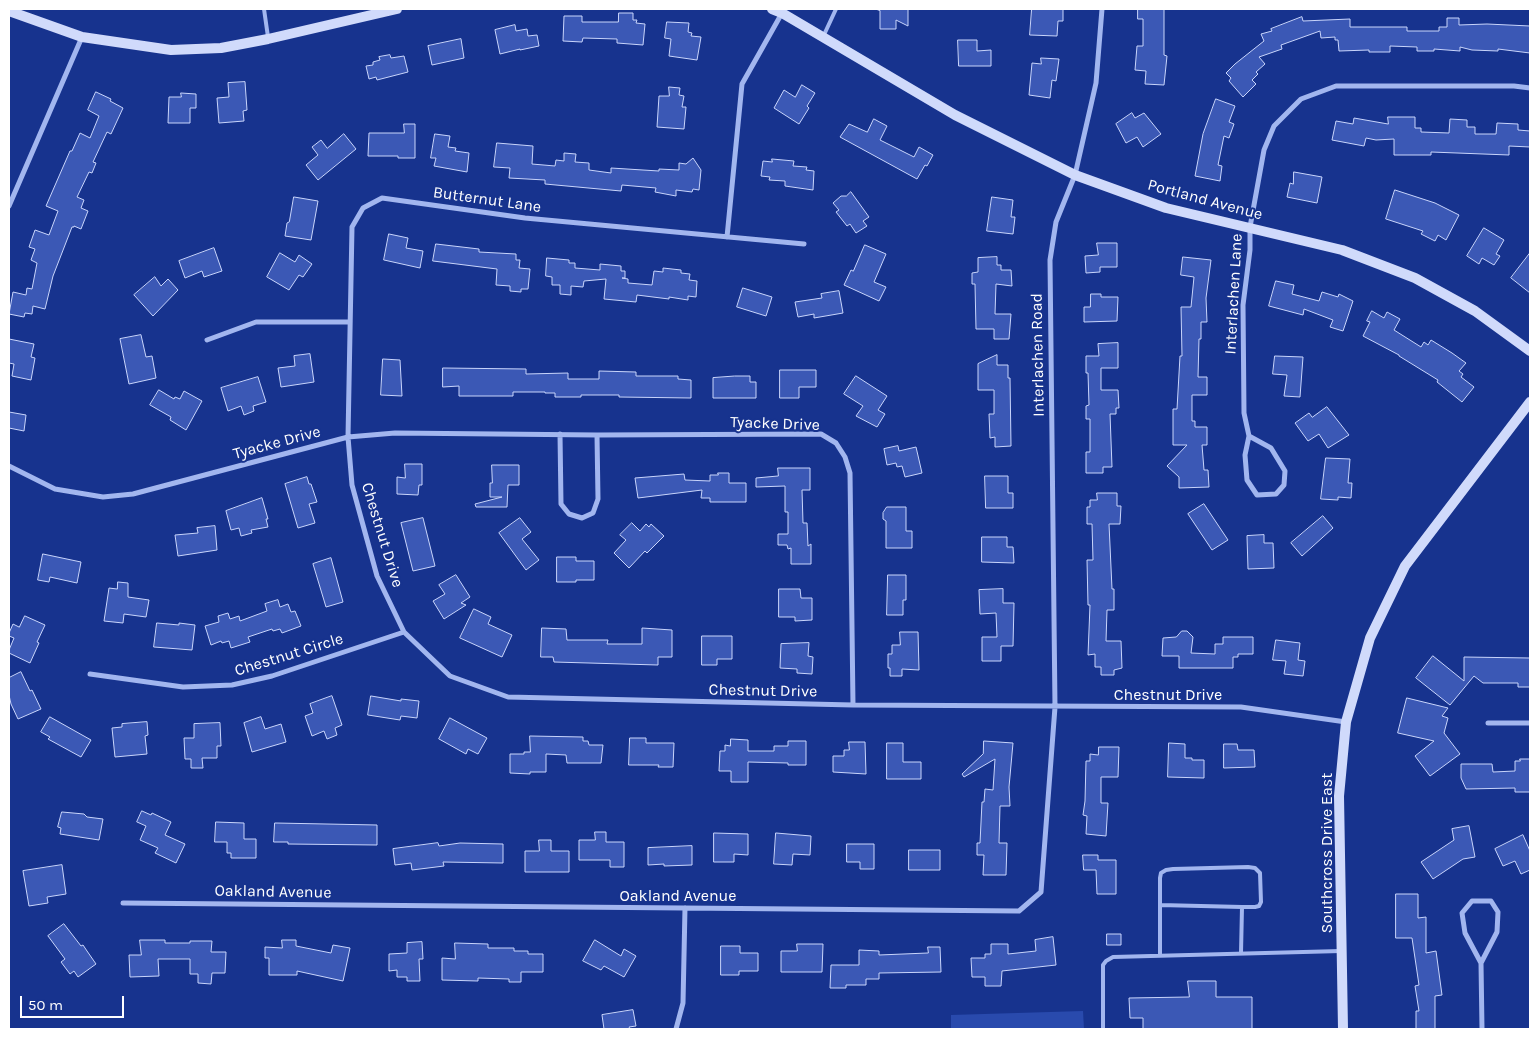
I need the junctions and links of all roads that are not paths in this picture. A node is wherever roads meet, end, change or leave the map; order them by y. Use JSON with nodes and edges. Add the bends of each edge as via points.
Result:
{"nodes":[{"id":1,"x":264,"y":9,"type":"edge"},
{"id":2,"x":397,"y":9,"type":"edge"},
{"id":3,"x":836,"y":9,"type":"edge"},
{"id":4,"x":1102,"y":9,"type":"edge"},
{"id":5,"x":777,"y":11,"type":"edge"},
{"id":6,"x":9,"y":12,"type":"edge"},
{"id":7,"x":82,"y":37,"type":"junction"},
{"id":8,"x":823,"y":37,"type":"junction"},
{"id":9,"x":268,"y":39,"type":"junction"},
{"id":10,"x":1530,"y":88,"type":"edge"},
{"id":11,"x":1074,"y":175,"type":"junction"},
{"id":12,"x":9,"y":206,"type":"edge"},
{"id":13,"x":1250,"y":227,"type":"junction"},
{"id":14,"x":727,"y":237,"type":"junction"},
{"id":15,"x":804,"y":244,"type":"dead end"},
{"id":16,"x":350,"y":322,"type":"junction"},
{"id":17,"x":207,"y":340,"type":"dead end"},
{"id":18,"x":1530,"y":351,"type":"edge"},
{"id":19,"x":1530,"y":402,"type":"edge"},
{"id":20,"x":560,"y":434,"type":"junction"},
{"id":21,"x":597,"y":435,"type":"junction"},
{"id":22,"x":1250,"y":436,"type":"junction"},
{"id":23,"x":348,"y":437,"type":"junction"},
{"id":24,"x":9,"y":466,"type":"edge"},
{"id":25,"x":404,"y":632,"type":"junction"},
{"id":26,"x":90,"y":674,"type":"dead end"},
{"id":27,"x":853,"y":705,"type":"junction"},
{"id":28,"x":1054,"y":707,"type":"junction"},
{"id":29,"x":1346,"y":722,"type":"junction"},
{"id":30,"x":1488,"y":723,"type":"dead end"},
{"id":31,"x":1530,"y":723,"type":"edge"},
{"id":32,"x":123,"y":903,"type":"dead end"},
{"id":33,"x":1160,"y":906,"type":"junction"},
{"id":34,"x":685,"y":908,"type":"junction"},
{"id":35,"x":1242,"y":908,"type":"junction"},
{"id":36,"x":1342,"y":951,"type":"junction"},
{"id":37,"x":1241,"y":953,"type":"junction"},
{"id":38,"x":1160,"y":955,"type":"junction"},
{"id":39,"x":1481,"y":963,"type":"junction"},
{"id":40,"x":676,"y":1029,"type":"edge"},
{"id":41,"x":1103,"y":1029,"type":"edge"},
{"id":42,"x":1343,"y":1029,"type":"edge"},
{"id":43,"x":1482,"y":1029,"type":"edge"}],
"edges":[{"from":1,"to":9,"type":"lane"},
{"from":2,"to":9,"type":"street"},
{"from":3,"to":8,"type":"lane"},
{"from":4,"to":11,"type":"street","name":"Interlachen Road","via":[[1096,83]]},
{"from":5,"to":8,"type":"street","name":"Portland Avenue"},
{"from":5,"to":14,"type":"street","via":[[742,84]]},
{"from":6,"to":7,"type":"street"},
{"from":7,"to":9,"type":"street","via":[[171,50],[222,48]]},
{"from":7,"to":12,"type":"street"},
{"from":8,"to":11,"type":"street","name":"Portland Avenue","via":[[955,115]]},
{"from":10,"to":13,"type":"street","name":"Interlachen Lane","via":[[1336,86],[1301,99],[1274,126],[1264,150]]},
{"from":11,"to":13,"type":"street","name":"Portland Avenue","via":[[1166,208]]},
{"from":11,"to":28,"type":"street","name":"Interlachen Road","via":[[1056,222],[1050,260]]},
{"from":13,"to":18,"type":"street","name":"Portland Avenue","via":[[1342,250],[1415,278],[1474,311]]},
{"from":13,"to":22,"type":"street","name":"Interlachen Lane","via":[[1244,305],[1244,413]]},
{"from":14,"to":15,"type":"street","name":"Butternut Lane"},
{"from":14,"to":16,"type":"street","name":"Butternut Lane","via":[[525,218],[382,198],[363,208],[352,227]]},
{"from":16,"to":17,"type":"street","via":[[256,322]]},
{"from":16,"to":23,"type":"street","name":"Butternut Lane"},
{"from":19,"to":29,"type":"street","name":"Southcross Drive East","via":[[1405,566],[1370,638]]},
{"from":20,"to":21,"type":"street","name":"Tyacke Drive"},
{"from":20,"to":21,"type":"street","via":[[561,504],[569,514],[582,518],[593,513],[598,499]]},
{"from":20,"to":23,"type":"street","name":"Tyacke Drive","via":[[394,433]]},
{"from":21,"to":27,"type":"street","name":"Tyacke Drive","via":[[821,434],[836,443],[850,473]]},
{"from":22,"to":22,"type":"street","name":"Interlachen Lane","via":[[1245,455],[1247,480],[1257,495],[1276,494],[1284,485],[1285,471],[1271,448]]},
{"from":23,"to":24,"type":"street","name":"Tyacke Drive","via":[[133,494],[103,497],[55,489]]},
{"from":23,"to":25,"type":"street","name":"Chestnut Drive","via":[[352,485],[377,576]]},
{"from":25,"to":26,"type":"street","name":"Chestnut Circle","via":[[272,676],[232,685],[183,686]]},
{"from":25,"to":27,"type":"street","name":"Chestnut Drive","via":[[450,676],[508,697]]},
{"from":27,"to":28,"type":"street","name":"Chestnut Drive"},
{"from":28,"to":29,"type":"street","name":"Chestnut Drive","via":[[1241,707]]},
{"from":28,"to":34,"type":"street","name":"Oakland Avenue","via":[[1041,892],[1019,911]]},
{"from":29,"to":36,"type":"street","name":"Southcross Drive East","via":[[1339,796]]},
{"from":30,"to":31,"type":"street"},
{"from":32,"to":34,"type":"street","name":"Oakland Avenue"},
{"from":33,"to":35,"type":"lane"},
{"from":33,"to":35,"type":"lane","via":[[1160,878],[1166,870],[1254,868],[1260,878],[1259,906]]},
{"from":33,"to":38,"type":"lane"},
{"from":34,"to":40,"type":"street","via":[[683,1003]]},
{"from":35,"to":37,"type":"lane"},
{"from":36,"to":37,"type":"lane"},
{"from":36,"to":42,"type":"street","name":"Southcross Drive East"},
{"from":37,"to":38,"type":"lane"},
{"from":38,"to":41,"type":"lane","via":[[1113,957],[1106,961],[1102,976]]},
{"from":39,"to":39,"type":"street","via":[[1465,933],[1462,913],[1472,901],[1491,900],[1498,912],[1497,932]]},
{"from":39,"to":43,"type":"street"}]}
